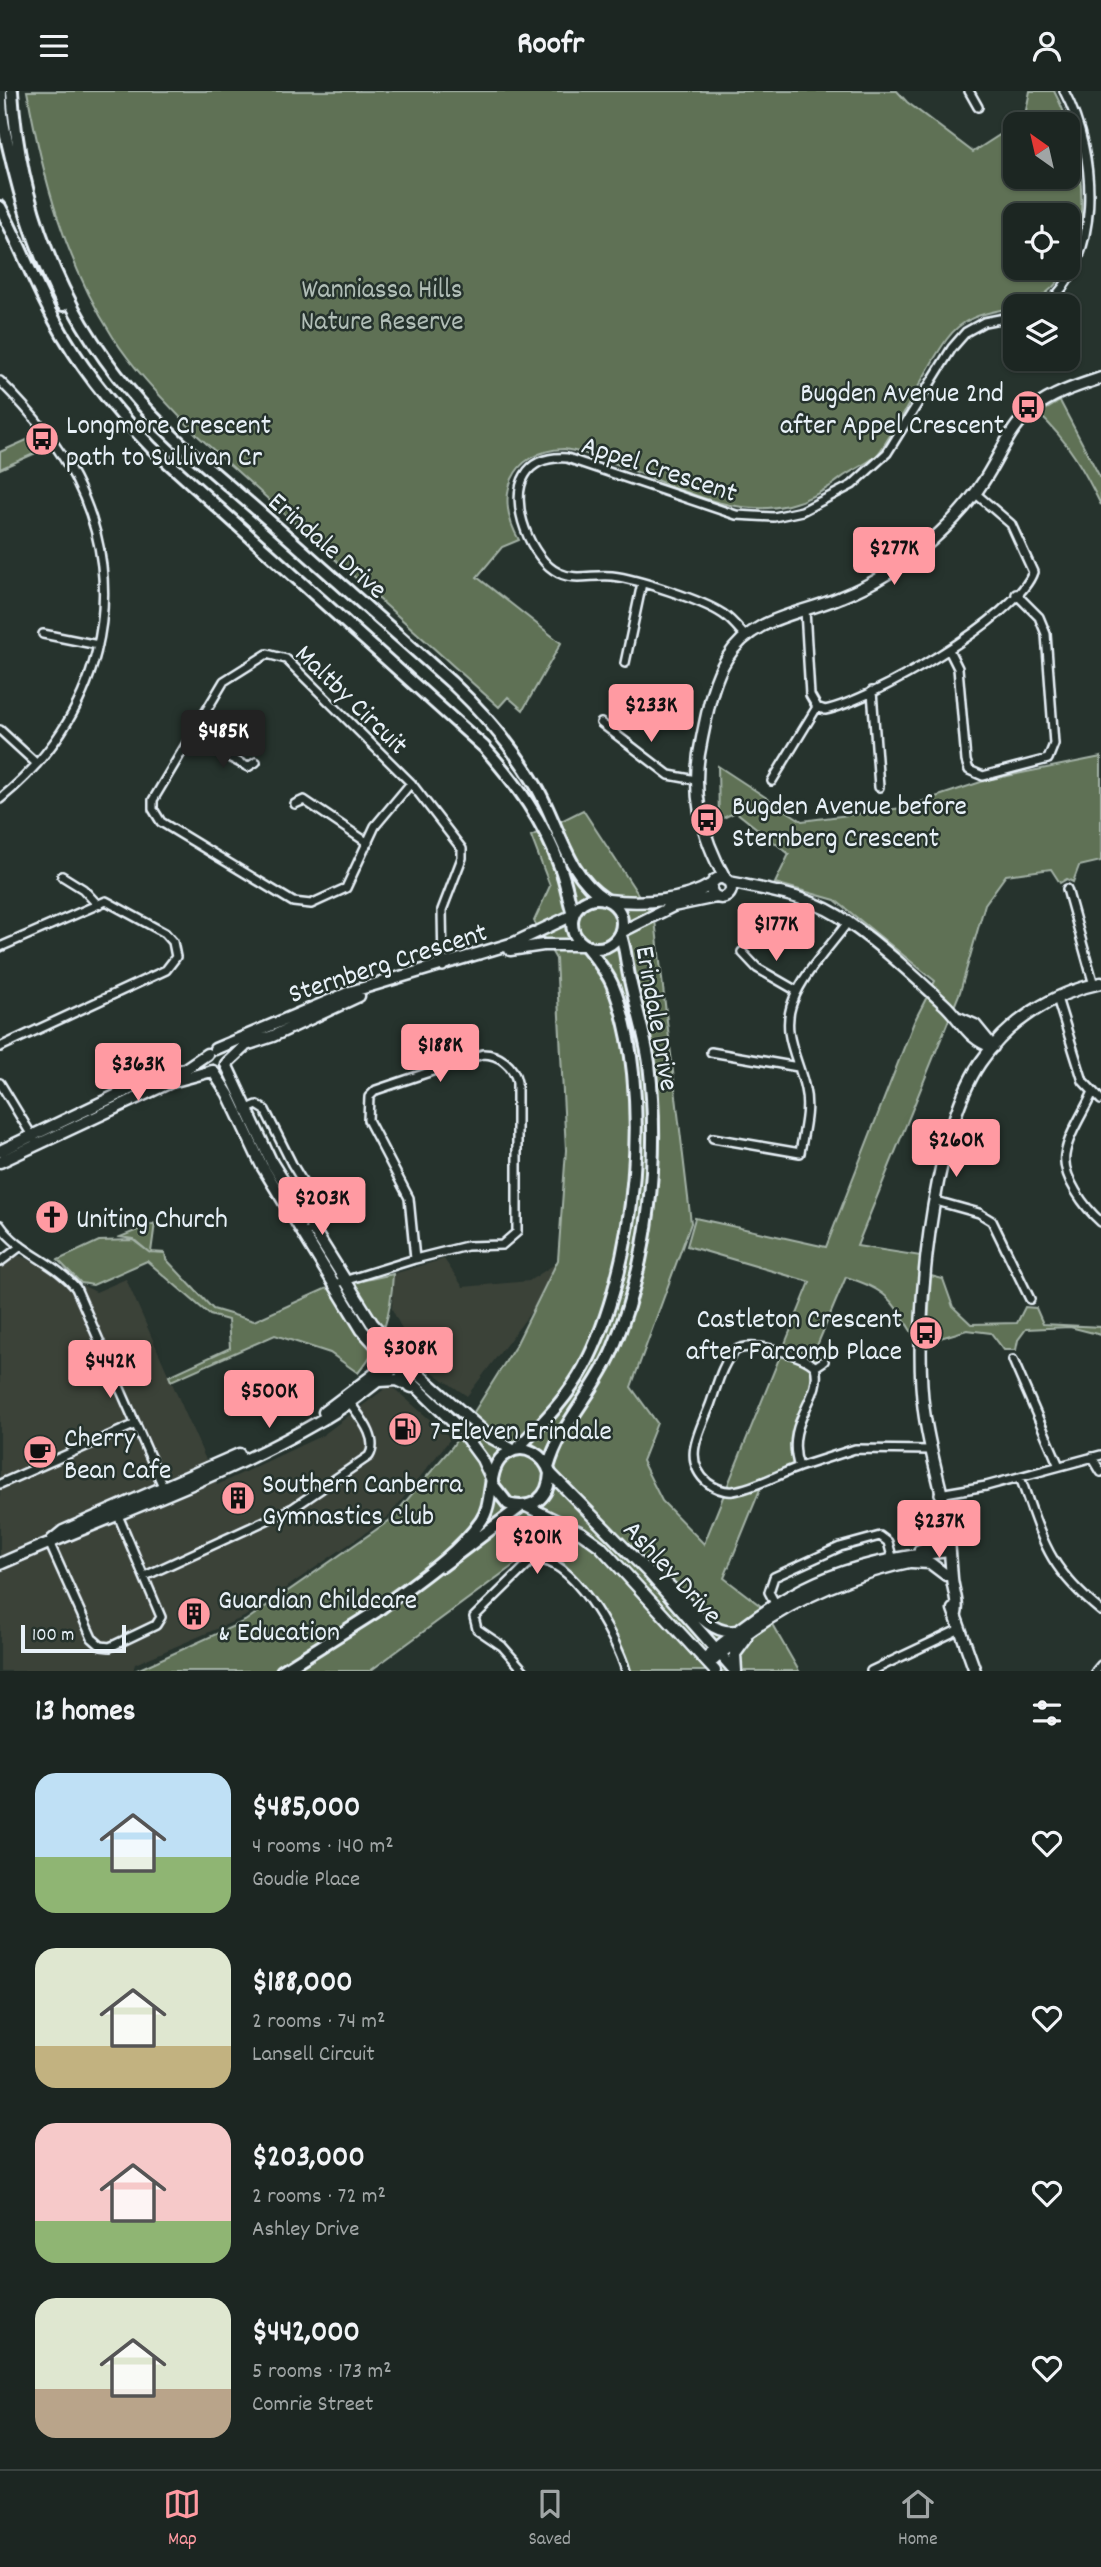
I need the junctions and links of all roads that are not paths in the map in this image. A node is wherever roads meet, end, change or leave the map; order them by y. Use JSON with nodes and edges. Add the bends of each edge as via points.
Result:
{"nodes":[{"id":1,"x":1,"y":91,"type":"edge"},
{"id":2,"x":12,"y":91,"type":"edge"},
{"id":3,"x":969,"y":91,"type":"edge"},
{"id":4,"x":1065,"y":91,"type":"edge"},
{"id":5,"x":978,"y":107,"type":"dead end"},
{"id":6,"x":2,"y":129,"type":"edge"},
{"id":7,"x":0,"y":151,"type":"edge"},
{"id":8,"x":0,"y":207,"type":"edge"},
{"id":9,"x":0,"y":219,"type":"edge"},
{"id":10,"x":23,"y":254,"type":"junction"},
{"id":11,"x":1063,"y":294,"type":"edge"},
{"id":12,"x":1003,"y":318,"type":"edge"},
{"id":13,"x":1101,"y":377,"type":"edge"},
{"id":14,"x":0,"y":381,"type":"edge"},
{"id":15,"x":170,"y":433,"type":"junction"},
{"id":16,"x":975,"y":493,"type":"junction"},
{"id":17,"x":642,"y":583,"type":"junction"},
{"id":18,"x":1016,"y":594,"type":"junction"},
{"id":19,"x":805,"y":610,"type":"junction"},
{"id":20,"x":43,"y":634,"type":"dead end"},
{"id":21,"x":746,"y":636,"type":"junction"},
{"id":22,"x":98,"y":645,"type":"junction"},
{"id":23,"x":949,"y":650,"type":"junction"},
{"id":24,"x":625,"y":663,"type":"dead end"},
{"id":25,"x":872,"y":691,"type":"junction"},
{"id":26,"x":817,"y":707,"type":"junction"},
{"id":27,"x":601,"y":723,"type":"dead end"},
{"id":28,"x":0,"y":730,"type":"edge"},
{"id":29,"x":190,"y":737,"type":"junction"},
{"id":30,"x":256,"y":762,"type":"dead end"},
{"id":31,"x":37,"y":764,"type":"junction"},
{"id":32,"x":248,"y":767,"type":"junction"},
{"id":33,"x":248,"y":777,"type":"dead end"},
{"id":34,"x":696,"y":781,"type":"junction"},
{"id":35,"x":772,"y":781,"type":"dead end"},
{"id":36,"x":411,"y":783,"type":"junction"},
{"id":37,"x":879,"y":787,"type":"dead end"},
{"id":38,"x":304,"y":790,"type":"dead end"},
{"id":39,"x":0,"y":799,"type":"edge"},
{"id":40,"x":304,"y":800,"type":"junction"},
{"id":41,"x":295,"y":804,"type":"dead end"},
{"id":42,"x":368,"y":843,"type":"junction"},
{"id":43,"x":714,"y":858,"type":"junction"},
{"id":44,"x":62,"y":876,"type":"dead end"},
{"id":45,"x":727,"y":881,"type":"junction"},
{"id":46,"x":713,"y":883,"type":"junction"},
{"id":47,"x":752,"y":887,"type":"junction"},
{"id":48,"x":1067,"y":889,"type":"dead end"},
{"id":49,"x":730,"y":894,"type":"junction"},
{"id":50,"x":716,"y":897,"type":"junction"},
{"id":51,"x":607,"y":899,"type":"junction"},
{"id":52,"x":96,"y":903,"type":"junction"},
{"id":53,"x":573,"y":914,"type":"junction"},
{"id":54,"x":848,"y":922,"type":"junction"},
{"id":55,"x":621,"y":932,"type":"junction"},
{"id":56,"x":584,"y":945,"type":"junction"},
{"id":57,"x":0,"y":947,"type":"edge"},
{"id":58,"x":742,"y":952,"type":"dead end"},
{"id":59,"x":442,"y":965,"type":"junction"},
{"id":60,"x":1097,"y":984,"type":"edge"},
{"id":61,"x":381,"y":985,"type":"junction"},
{"id":62,"x":797,"y":991,"type":"junction"},
{"id":63,"x":1057,"y":997,"type":"junction"},
{"id":64,"x":1008,"y":1031,"type":"junction"},
{"id":65,"x":982,"y":1038,"type":"junction"},
{"id":66,"x":0,"y":1047,"type":"edge"},
{"id":67,"x":993,"y":1047,"type":"junction"},
{"id":68,"x":211,"y":1051,"type":"junction"},
{"id":69,"x":710,"y":1052,"type":"dead end"},
{"id":70,"x":981,"y":1062,"type":"junction"},
{"id":71,"x":226,"y":1064,"type":"junction"},
{"id":72,"x":798,"y":1067,"type":"junction"},
{"id":73,"x":213,"y":1071,"type":"junction"},
{"id":74,"x":0,"y":1083,"type":"edge"},
{"id":75,"x":1092,"y":1094,"type":"junction"},
{"id":76,"x":1101,"y":1100,"type":"edge"},
{"id":77,"x":242,"y":1112,"type":"junction"},
{"id":78,"x":713,"y":1138,"type":"dead end"},
{"id":79,"x":35,"y":1141,"type":"junction"},
{"id":80,"x":0,"y":1151,"type":"edge"},
{"id":81,"x":0,"y":1162,"type":"edge"},
{"id":82,"x":936,"y":1201,"type":"junction"},
{"id":83,"x":1101,"y":1222,"type":"edge"},
{"id":84,"x":0,"y":1225,"type":"edge"},
{"id":85,"x":307,"y":1233,"type":"junction"},
{"id":86,"x":21,"y":1246,"type":"junction"},
{"id":87,"x":415,"y":1259,"type":"junction"},
{"id":88,"x":0,"y":1262,"type":"edge"},
{"id":89,"x":339,"y":1282,"type":"junction"},
{"id":90,"x":1030,"y":1300,"type":"dead end"},
{"id":91,"x":363,"y":1330,"type":"junction"},
{"id":92,"x":1013,"y":1360,"type":"dead end"},
{"id":93,"x":398,"y":1361,"type":"junction"},
{"id":94,"x":824,"y":1361,"type":"dead end"},
{"id":95,"x":815,"y":1367,"type":"junction"},
{"id":96,"x":373,"y":1380,"type":"junction"},
{"id":97,"x":419,"y":1390,"type":"junction"},
{"id":98,"x":348,"y":1400,"type":"junction"},
{"id":99,"x":449,"y":1401,"type":"junction"},
{"id":100,"x":445,"y":1415,"type":"junction"},
{"id":101,"x":136,"y":1424,"type":"junction"},
{"id":102,"x":515,"y":1450,"type":"junction"},
{"id":103,"x":931,"y":1450,"type":"junction"},
{"id":104,"x":1101,"y":1455,"type":"edge"},
{"id":105,"x":1092,"y":1457,"type":"junction"},
{"id":106,"x":1059,"y":1466,"type":"junction"},
{"id":107,"x":799,"y":1467,"type":"junction"},
{"id":108,"x":549,"y":1470,"type":"junction"},
{"id":109,"x":1101,"y":1472,"type":"edge"},
{"id":110,"x":1020,"y":1477,"type":"junction"},
{"id":111,"x":493,"y":1483,"type":"junction"},
{"id":112,"x":0,"y":1484,"type":"edge"},
{"id":113,"x":165,"y":1490,"type":"junction"},
{"id":114,"x":939,"y":1493,"type":"junction"},
{"id":115,"x":523,"y":1507,"type":"junction"},
{"id":116,"x":116,"y":1512,"type":"junction"},
{"id":117,"x":941,"y":1532,"type":"junction"},
{"id":118,"x":49,"y":1542,"type":"junction"},
{"id":119,"x":947,"y":1554,"type":"junction"},
{"id":120,"x":907,"y":1559,"type":"junction"},
{"id":121,"x":893,"y":1561,"type":"junction"},
{"id":122,"x":0,"y":1564,"type":"edge"},
{"id":123,"x":946,"y":1575,"type":"junction"},
{"id":124,"x":145,"y":1576,"type":"junction"},
{"id":125,"x":776,"y":1607,"type":"junction"},
{"id":126,"x":689,"y":1611,"type":"junction"},
{"id":127,"x":1101,"y":1611,"type":"edge"},
{"id":128,"x":374,"y":1613,"type":"junction"},
{"id":129,"x":956,"y":1614,"type":"junction"},
{"id":130,"x":760,"y":1622,"type":"junction"},
{"id":131,"x":960,"y":1629,"type":"junction"},
{"id":132,"x":736,"y":1631,"type":"junction"},
{"id":133,"x":719,"y":1651,"type":"junction"},
{"id":134,"x":1101,"y":1664,"type":"edge"},
{"id":135,"x":709,"y":1665,"type":"edge"},
{"id":136,"x":282,"y":1671,"type":"edge"},
{"id":137,"x":524,"y":1671,"type":"edge"},
{"id":138,"x":626,"y":1671,"type":"edge"},
{"id":139,"x":735,"y":1671,"type":"edge"},
{"id":140,"x":871,"y":1671,"type":"edge"},
{"id":141,"x":975,"y":1671,"type":"edge"},
{"id":142,"x":1096,"y":1671,"type":"edge"}],
"edges":[{"from":1,"to":6,"type":"main road"},
{"from":2,"to":15,"type":"main road","name":"Erindale Drive","via":[[26,189],[47,253],[71,305],[107,361]]},
{"from":3,"to":5,"type":"street"},
{"from":4,"to":11,"type":"street","via":[[1085,136],[1096,185],[1091,251]]},
{"from":6,"to":7,"type":"main road"},
{"from":6,"to":15,"type":"main road","via":[[31,234],[66,310],[128,395]]},
{"from":8,"to":10,"type":"main road","name":"Erindale Drive"},
{"from":9,"to":10,"type":"main road"},
{"from":10,"to":53,"type":"main road","name":"Erindale Drive","via":[[71,348],[129,424],[462,724],[505,771],[544,829]]},
{"from":12,"to":17,"type":"street","name":"Appel Crescent","via":[[966,332],[952,348],[887,453],[852,485],[802,511],[774,517],[736,515],[567,459],[534,465],[523,477],[518,500],[521,519],[545,563],[568,576],[610,575]]},
{"from":13,"to":16,"type":"street","via":[[1058,393],[1031,411],[1013,430]]},
{"from":14,"to":22,"type":"street","via":[[54,443],[87,504],[104,582]]},
{"from":15,"to":51,"type":"main road","name":"Erindale Drive","via":[[478,708],[537,787],[579,877]]},
{"from":16,"to":18,"type":"street","via":[[1006,517],[1032,566],[1030,579]]},
{"from":16,"to":19,"type":"street","via":[[950,523],[905,562],[864,587]]},
{"from":17,"to":21,"type":"street","name":"Appel Crescent","via":[[717,610]]},
{"from":17,"to":24,"type":"street"},
{"from":18,"to":23,"type":"street"},
{"from":18,"to":23,"type":"street","via":[[1039,617],[1046,634],[1054,744],[1048,759],[983,776],[969,770],[958,668]]},
{"from":19,"to":21,"type":"street","via":[[770,621]]},
{"from":19,"to":26,"type":"street","via":[[810,695]]},
{"from":20,"to":22,"type":"street"},
{"from":21,"to":34,"type":"street","via":[[729,655],[713,686]]},
{"from":22,"to":31,"type":"street","via":[[76,711]]},
{"from":23,"to":25,"type":"street"},
{"from":25,"to":26,"type":"street","via":[[832,708]]},
{"from":25,"to":37,"type":"street"},
{"from":26,"to":35,"type":"street"},
{"from":27,"to":34,"type":"street","via":[[669,775]]},
{"from":28,"to":31,"type":"street"},
{"from":29,"to":32,"type":"street"},
{"from":29,"to":36,"type":"street","name":"Maltby Circuit","via":[[224,681],[273,653],[286,659],[334,704]]},
{"from":29,"to":42,"type":"street","name":"Maltby Circuit","via":[[153,800],[157,817],[293,902],[311,904],[344,891]]},
{"from":30,"to":32,"type":"street"},
{"from":31,"to":39,"type":"street"},
{"from":32,"to":33,"type":"street"},
{"from":34,"to":43,"type":"street","via":[[699,818]]},
{"from":36,"to":42,"type":"street","name":"Maltby Circuit","via":[[383,815]]},
{"from":36,"to":59,"type":"street","name":"Maltby Circuit","via":[[462,849],[442,910]]},
{"from":38,"to":40,"type":"street"},
{"from":40,"to":41,"type":"street"},
{"from":40,"to":42,"type":"street"},
{"from":43,"to":45,"type":"street"},
{"from":43,"to":46,"type":"street"},
{"from":44,"to":52,"type":"street","via":[[83,888]]},
{"from":45,"to":46,"type":"street"},
{"from":45,"to":47,"type":"street"},
{"from":45,"to":49,"type":"street"},
{"from":46,"to":50,"type":"street"},
{"from":46,"to":51,"type":"street","via":[[678,896]]},
{"from":47,"to":49,"type":"street"},
{"from":47,"to":54,"type":"street","via":[[799,897]]},
{"from":48,"to":60,"type":"street"},
{"from":49,"to":50,"type":"street"},
{"from":50,"to":55,"type":"street","via":[[673,906]]},
{"from":51,"to":53,"type":"main road","via":[[586,900]]},
{"from":51,"to":55,"type":"main road","via":[[620,911]]},
{"from":52,"to":57,"type":"street"},
{"from":52,"to":66,"type":"street","via":[[113,902],[166,933],[179,953],[175,960],[166,969]]},
{"from":53,"to":56,"type":"main road","via":[[574,934]]},
{"from":53,"to":59,"type":"street","name":"Sternberg Crescent","via":[[514,943]]},
{"from":54,"to":62,"type":"street"},
{"from":54,"to":65,"type":"street","via":[[939,999],[963,1028]]},
{"from":55,"to":56,"type":"main road","via":[[603,948]]},
{"from":55,"to":108,"type":"main road","name":"Erindale Drive","via":[[649,1061],[653,1129],[649,1205],[612,1352],[557,1440]]},
{"from":56,"to":59,"type":"street","name":"Sternberg Crescent","via":[[529,946]]},
{"from":56,"to":102,"type":"main road","name":"Erindale Drive","via":[[612,984],[624,1030],[634,1118],[630,1211],[613,1290],[584,1367],[556,1407]]},
{"from":58,"to":62,"type":"street","via":[[757,968]]},
{"from":59,"to":61,"type":"street","name":"Sternberg Crescent"},
{"from":60,"to":63,"type":"street"},
{"from":61,"to":68,"type":"street","name":"Sternberg Crescent"},
{"from":61,"to":71,"type":"street","name":"Sternberg Crescent","via":[[246,1045]]},
{"from":62,"to":72,"type":"street","via":[[788,1032]]},
{"from":63,"to":64,"type":"street"},
{"from":63,"to":75,"type":"street","via":[[1079,1071]]},
{"from":64,"to":65,"type":"street"},
{"from":64,"to":67,"type":"street"},
{"from":65,"to":67,"type":"street"},
{"from":65,"to":70,"type":"street"},
{"from":67,"to":70,"type":"street"},
{"from":68,"to":71,"type":"street","via":[[225,1053]]},
{"from":68,"to":73,"type":"street","via":[[205,1064]]},
{"from":68,"to":79,"type":"street","name":"Sternberg Crescent","via":[[185,1069],[157,1076]]},
{"from":69,"to":72,"type":"street"},
{"from":70,"to":82,"type":"street","via":[[955,1118]]},
{"from":71,"to":73,"type":"street"},
{"from":71,"to":77,"type":"street"},
{"from":72,"to":78,"type":"street","via":[[807,1104],[800,1153]]},
{"from":73,"to":77,"type":"street"},
{"from":73,"to":79,"type":"street","name":"Sternberg Crescent","via":[[171,1082]]},
{"from":74,"to":79,"type":"street"},
{"from":75,"to":76,"type":"street"},
{"from":75,"to":83,"type":"street","via":[[1065,1158],[1079,1195]]},
{"from":77,"to":85,"type":"street"},
{"from":77,"to":85,"type":"street","via":[[257,1105],[265,1110],[325,1219]]},
{"from":79,"to":80,"type":"street","name":"Sternberg Crescent"},
{"from":79,"to":81,"type":"street","name":"Sternberg Crescent"},
{"from":82,"to":90,"type":"street","via":[[992,1221]]},
{"from":82,"to":103,"type":"street","via":[[922,1297],[920,1373]]},
{"from":84,"to":86,"type":"street"},
{"from":85,"to":89,"type":"street"},
{"from":86,"to":88,"type":"street"},
{"from":86,"to":101,"type":"street","via":[[76,1288]]},
{"from":87,"to":87,"type":"street","via":[[409,1198],[368,1120],[369,1097],[376,1090],[484,1054],[497,1057],[513,1070],[517,1082],[517,1232],[502,1245],[467,1246]]},
{"from":87,"to":89,"type":"street"},
{"from":89,"to":91,"type":"street"},
{"from":89,"to":93,"type":"street"},
{"from":91,"to":93,"type":"street"},
{"from":91,"to":96,"type":"street","via":[[380,1362]]},
{"from":92,"to":106,"type":"street"},
{"from":93,"to":96,"type":"street"},
{"from":93,"to":97,"type":"street"},
{"from":93,"to":99,"type":"street"},
{"from":94,"to":95,"type":"street"},
{"from":95,"to":107,"type":"street","via":[[816,1381],[793,1442]]},
{"from":95,"to":107,"type":"street","via":[[802,1356],[739,1348],[728,1360],[694,1446],[698,1472],[723,1490],[740,1489]]},
{"from":96,"to":97,"type":"street","via":[[397,1380]]},
{"from":96,"to":98,"type":"street"},
{"from":97,"to":100,"type":"street"},
{"from":98,"to":113,"type":"street","via":[[291,1434]]},
{"from":98,"to":124,"type":"street","via":[[371,1437],[369,1456],[293,1508]]},
{"from":99,"to":100,"type":"street"},
{"from":99,"to":102,"type":"street","via":[[490,1437]]},
{"from":100,"to":111,"type":"street","via":[[475,1449]]},
{"from":101,"to":112,"type":"street"},
{"from":101,"to":113,"type":"street"},
{"from":102,"to":108,"type":"main road","via":[[536,1454]]},
{"from":102,"to":111,"type":"main road","via":[[495,1465]]},
{"from":103,"to":107,"type":"street","via":[[855,1449]]},
{"from":103,"to":114,"type":"street"},
{"from":104,"to":105,"type":"street"},
{"from":105,"to":106,"type":"street"},
{"from":105,"to":109,"type":"street"},
{"from":106,"to":110,"type":"street"},
{"from":108,"to":115,"type":"main road","via":[[547,1491]]},
{"from":108,"to":126,"type":"street","name":"Ashley Drive"},
{"from":110,"to":114,"type":"street"},
{"from":110,"to":127,"type":"street","via":[[1052,1561],[1067,1582]]},
{"from":111,"to":115,"type":"main road","via":[[502,1499]]},
{"from":111,"to":128,"type":"main road","via":[[488,1507],[475,1528]]},
{"from":113,"to":116,"type":"street"},
{"from":114,"to":117,"type":"street"},
{"from":114,"to":119,"type":"street","via":[[944,1502]]},
{"from":115,"to":128,"type":"main road"},
{"from":115,"to":135,"type":"street","name":"Ashley Drive","via":[[600,1545]]},
{"from":116,"to":118,"type":"street","via":[[63,1531]]},
{"from":116,"to":124,"type":"street"},
{"from":117,"to":119,"type":"street"},
{"from":117,"to":120,"type":"street","via":[[930,1548]]},
{"from":118,"to":122,"type":"street"},
{"from":118,"to":124,"type":"street","via":[[92,1638],[101,1646],[110,1647],[159,1622],[160,1611]]},
{"from":119,"to":120,"type":"street"},
{"from":119,"to":123,"type":"street"},
{"from":119,"to":129,"type":"street"},
{"from":120,"to":121,"type":"street"},
{"from":120,"to":123,"type":"street","via":[[930,1563]]},
{"from":121,"to":125,"type":"street","via":[[832,1574]]},
{"from":121,"to":125,"type":"street","via":[[888,1542],[880,1537],[829,1551],[774,1577],[769,1586]]},
{"from":123,"to":129,"type":"street"},
{"from":125,"to":130,"type":"street"},
{"from":125,"to":132,"type":"street"},
{"from":126,"to":132,"type":"street","via":[[716,1627]]},
{"from":126,"to":133,"type":"street","name":"Ashley Drive"},
{"from":128,"to":136,"type":"main road"},
{"from":129,"to":131,"type":"street"},
{"from":130,"to":133,"type":"street"},
{"from":130,"to":139,"type":"street","via":[[735,1654]]},
{"from":131,"to":140,"type":"street"},
{"from":131,"to":141,"type":"street"},
{"from":132,"to":133,"type":"street"},
{"from":133,"to":135,"type":"street"},
{"from":133,"to":139,"type":"street","name":"Ashley Drive"},
{"from":134,"to":142,"type":"street"},
{"from":137,"to":138,"type":"street","via":[[502,1646],[477,1629],[474,1617],[539,1559],[550,1562],[591,1600],[609,1628]]}]}
